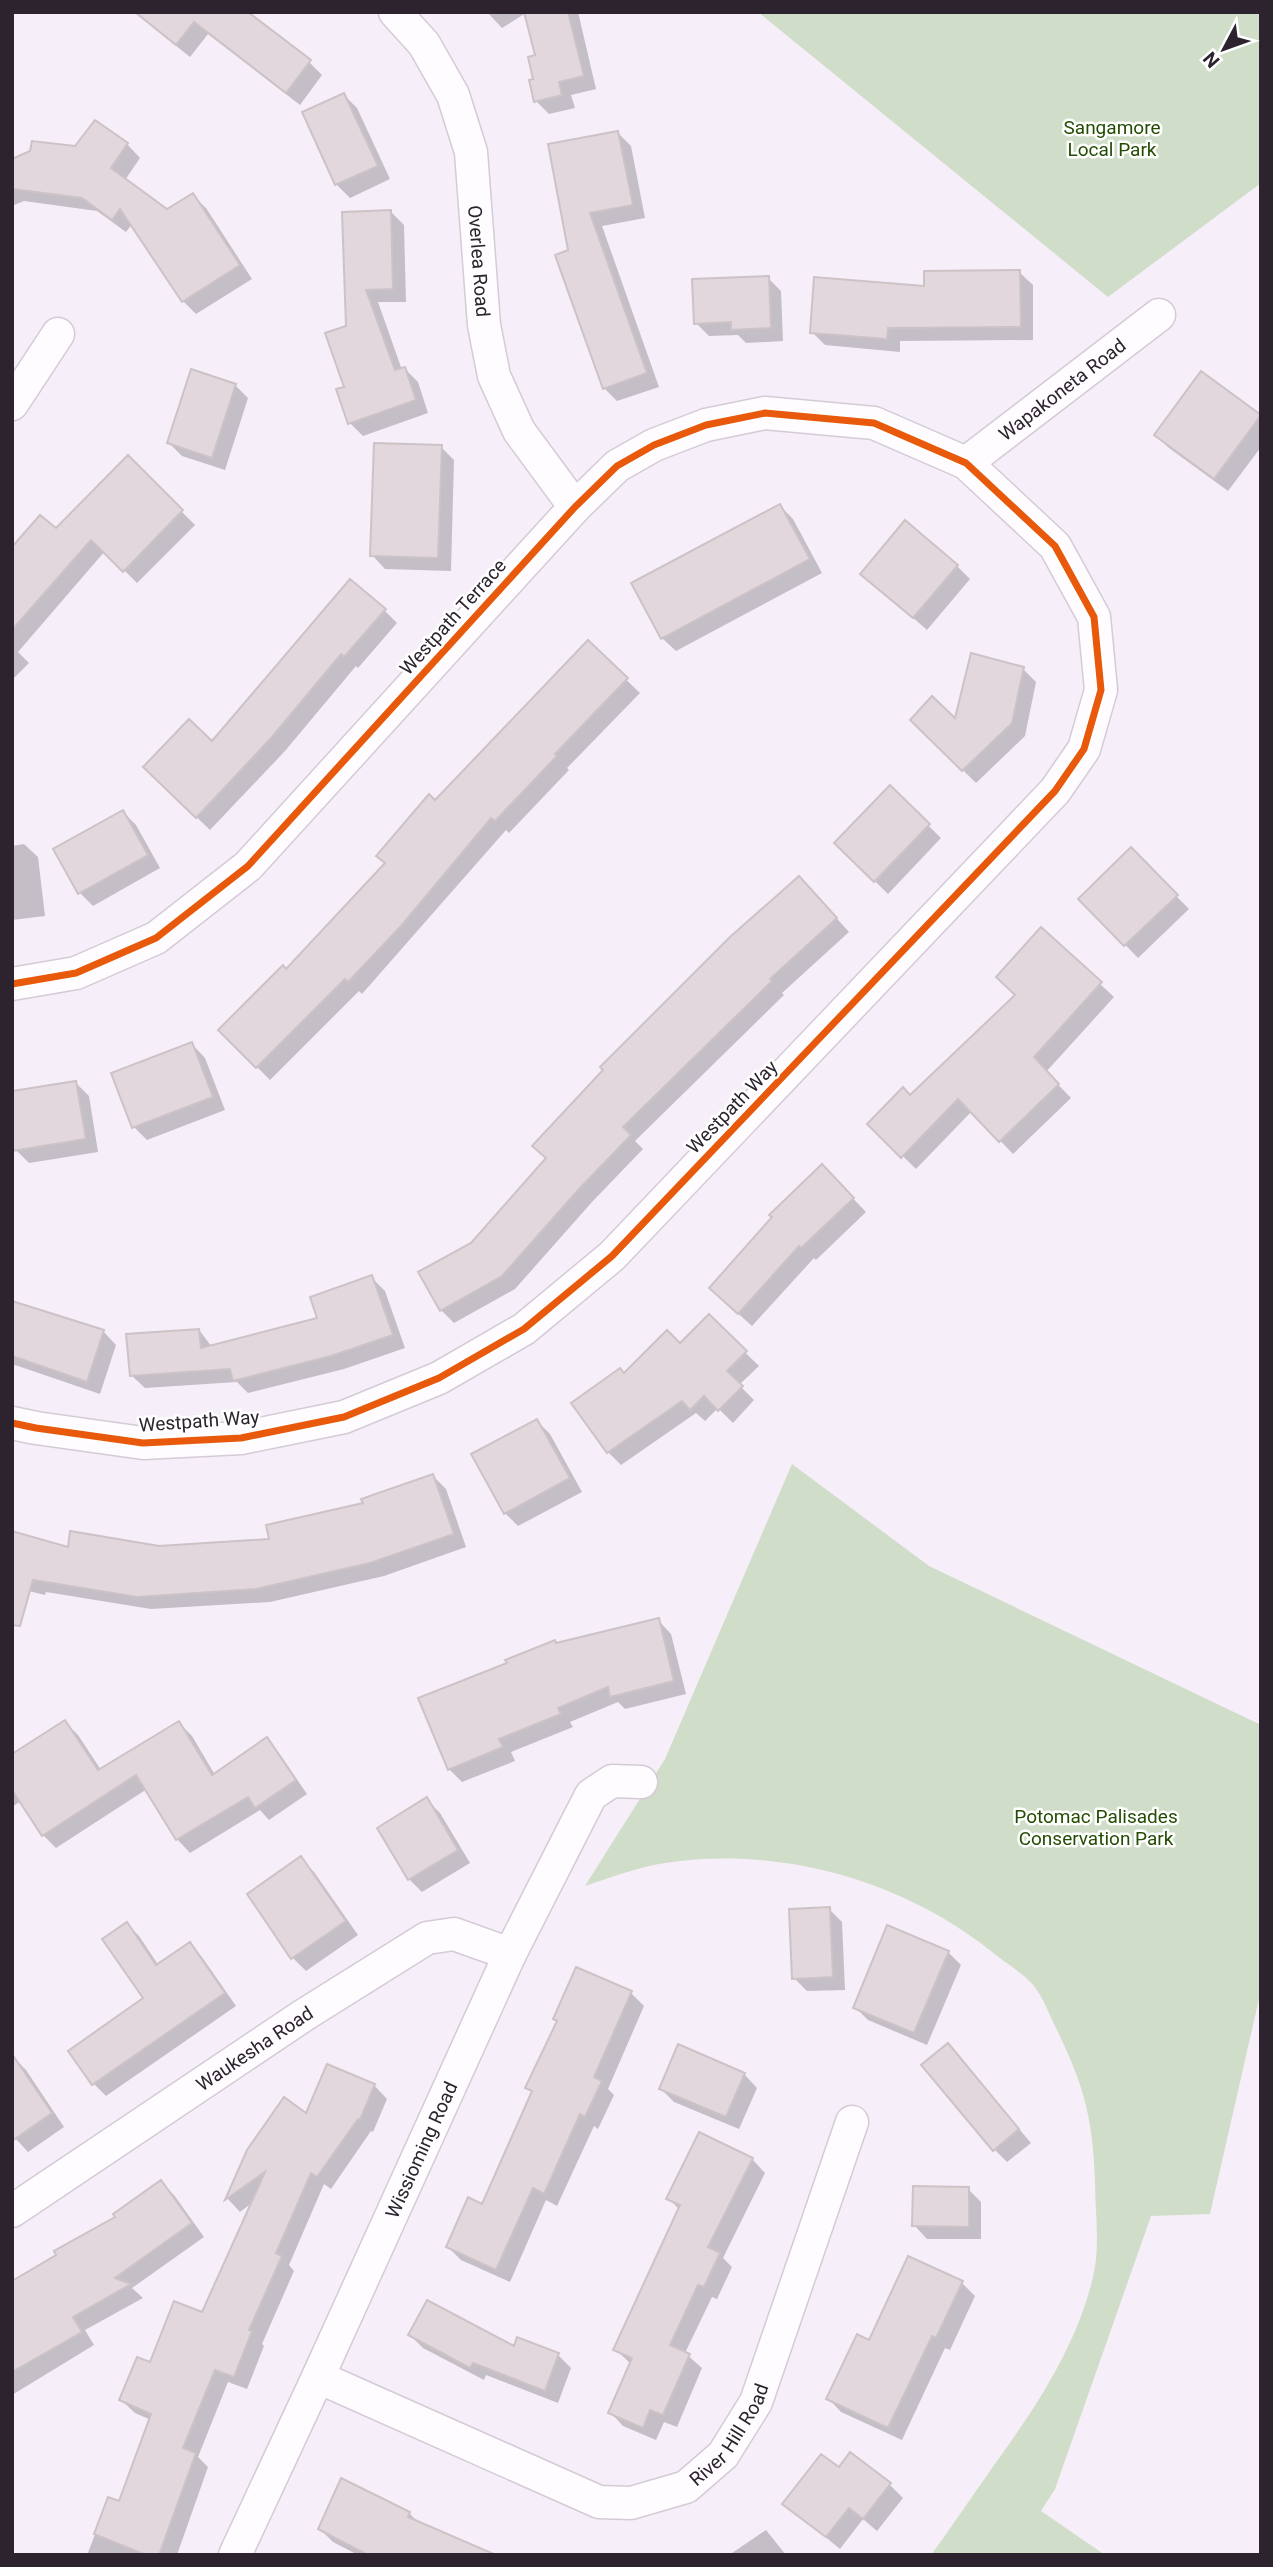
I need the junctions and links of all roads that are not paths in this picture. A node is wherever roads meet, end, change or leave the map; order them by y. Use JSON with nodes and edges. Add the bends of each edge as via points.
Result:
{"nodes":[{"id":1,"x":395,"y":12,"type":"edge"},
{"id":2,"x":1159,"y":315,"type":"dead end"},
{"id":3,"x":58,"y":334,"type":"dead end"},
{"id":4,"x":12,"y":404,"type":"edge"},
{"id":5,"x":966,"y":463,"type":"junction"},
{"id":6,"x":575,"y":507,"type":"junction"},
{"id":7,"x":12,"y":984,"type":"edge"},
{"id":8,"x":12,"y":1423,"type":"edge"},
{"id":9,"x":641,"y":1782,"type":"dead end"},
{"id":10,"x":510,"y":1954,"type":"junction"},
{"id":11,"x":852,"y":2122,"type":"dead end"},
{"id":12,"x":12,"y":2211,"type":"edge"},
{"id":13,"x":318,"y":2377,"type":"junction"},
{"id":14,"x":235,"y":2555,"type":"edge"}],
"edges":[{"from":1,"to":6,"type":"street","name":"Overlea Road","via":[[424,44],[453,95],[471,152],[484,325],[494,376],[519,431]]},
{"from":2,"to":5,"type":"street","name":"Wapakoneta Road"},
{"from":3,"to":4,"type":"street"},
{"from":5,"to":6,"type":"street","name":"Westpath Terrace","via":[[874,423],[765,413],[706,425],[654,445],[617,466]]},
{"from":5,"to":8,"type":"street","name":"Westpath Way","via":[[1055,546],[1094,617],[1101,690],[1084,750],[1055,791],[612,1256],[524,1329],[439,1378],[344,1417],[242,1438],[143,1443]]},
{"from":6,"to":7,"type":"street","name":"Westpath Terrace","via":[[248,866],[156,938],[76,973]]},
{"from":9,"to":10,"type":"street","name":"Wissioming Road","via":[[612,1782],[591,1796]]},
{"from":10,"to":12,"type":"street","name":"Waukesha Road","via":[[454,1934],[427,1938]]},
{"from":10,"to":13,"type":"street","name":"Wissioming Road"},
{"from":11,"to":13,"type":"street","name":"River Hill Road","via":[[756,2402],[723,2455],[686,2487],[631,2503],[599,2502]]},
{"from":13,"to":14,"type":"street","name":"Wissioming Road"}]}
